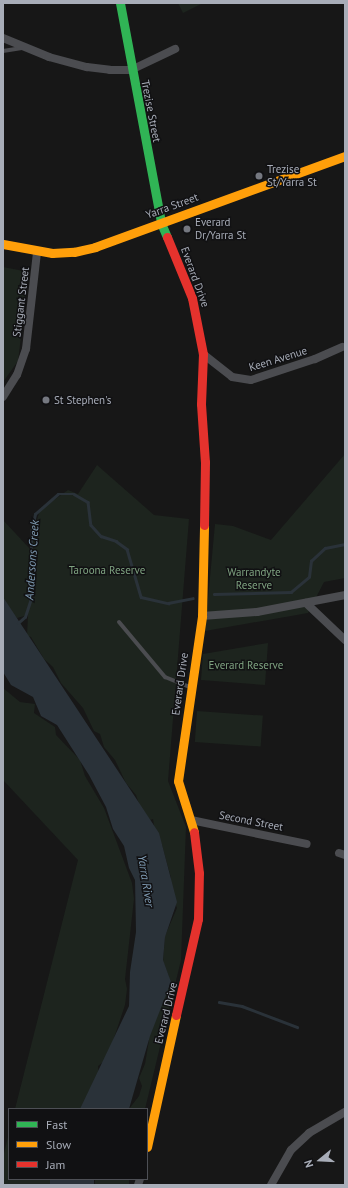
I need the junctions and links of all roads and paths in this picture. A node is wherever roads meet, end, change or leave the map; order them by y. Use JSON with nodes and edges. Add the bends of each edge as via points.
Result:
{"nodes":[{"id":1,"x":120,"y":3,"type":"edge"},
{"id":2,"x":3,"y":38,"type":"edge"},
{"id":3,"x":24,"y":47,"type":"junction"},
{"id":4,"x":175,"y":49,"type":"dead end"},
{"id":5,"x":3,"y":51,"type":"edge"},
{"id":6,"x":131,"y":70,"type":"junction"},
{"id":7,"x":345,"y":156,"type":"edge"},
{"id":8,"x":161,"y":223,"type":"junction"},
{"id":9,"x":3,"y":244,"type":"edge"},
{"id":10,"x":37,"y":252,"type":"junction"},
{"id":11,"x":342,"y":347,"type":"dead end"},
{"id":12,"x":203,"y":354,"type":"junction"},
{"id":13,"x":3,"y":397,"type":"edge"},
{"id":14,"x":345,"y":595,"type":"edge"},
{"id":15,"x":306,"y":603,"type":"junction"},
{"id":16,"x":202,"y":616,"type":"junction"},
{"id":17,"x":119,"y":622,"type":"dead end"},
{"id":18,"x":345,"y":640,"type":"edge"},
{"id":19,"x":191,"y":688,"type":"junction"},
{"id":20,"x":191,"y":820,"type":"junction"},
{"id":21,"x":307,"y":844,"type":"dead end"},
{"id":22,"x":345,"y":1112,"type":"edge"},
{"id":23,"x":148,"y":1143,"type":"edge"},
{"id":24,"x":272,"y":1185,"type":"edge"}],
"edges":[{"from":1,"to":6,"type":"street","name":"Trezise Street"},
{"from":2,"to":3,"type":"street"},
{"from":3,"to":5,"type":"lane"},
{"from":3,"to":6,"type":"street","via":[[87,67]]},
{"from":4,"to":6,"type":"street"},
{"from":6,"to":8,"type":"street","name":"Trezise Street"},
{"from":7,"to":8,"type":"street","name":"Yarra Street"},
{"from":8,"to":10,"type":"street","name":"Yarra Street","via":[[74,252]]},
{"from":8,"to":12,"type":"street","name":"Everard Drive","via":[[192,298]]},
{"from":9,"to":10,"type":"street","name":"Yarra Street"},
{"from":10,"to":13,"type":"street","name":"Stiggant Street","via":[[26,349],[17,375]]},
{"from":11,"to":12,"type":"street","name":"Keen Avenue","via":[[315,359],[251,380],[232,377]]},
{"from":12,"to":16,"type":"street","name":"Everard Drive","via":[[205,462]]},
{"from":14,"to":15,"type":"street"},
{"from":15,"to":16,"type":"street","via":[[257,612]]},
{"from":15,"to":18,"type":"street"},
{"from":16,"to":19,"type":"street","name":"Everard Drive"},
{"from":17,"to":19,"type":"lane","via":[[165,677]]},
{"from":19,"to":20,"type":"street","name":"Everard Drive","via":[[178,781]]},
{"from":20,"to":21,"type":"street","name":"Second Street"},
{"from":20,"to":23,"type":"street","name":"Everard Drive","via":[[200,873],[198,919]]},
{"from":22,"to":24,"type":"street","via":[[309,1133],[291,1150]]}]}
